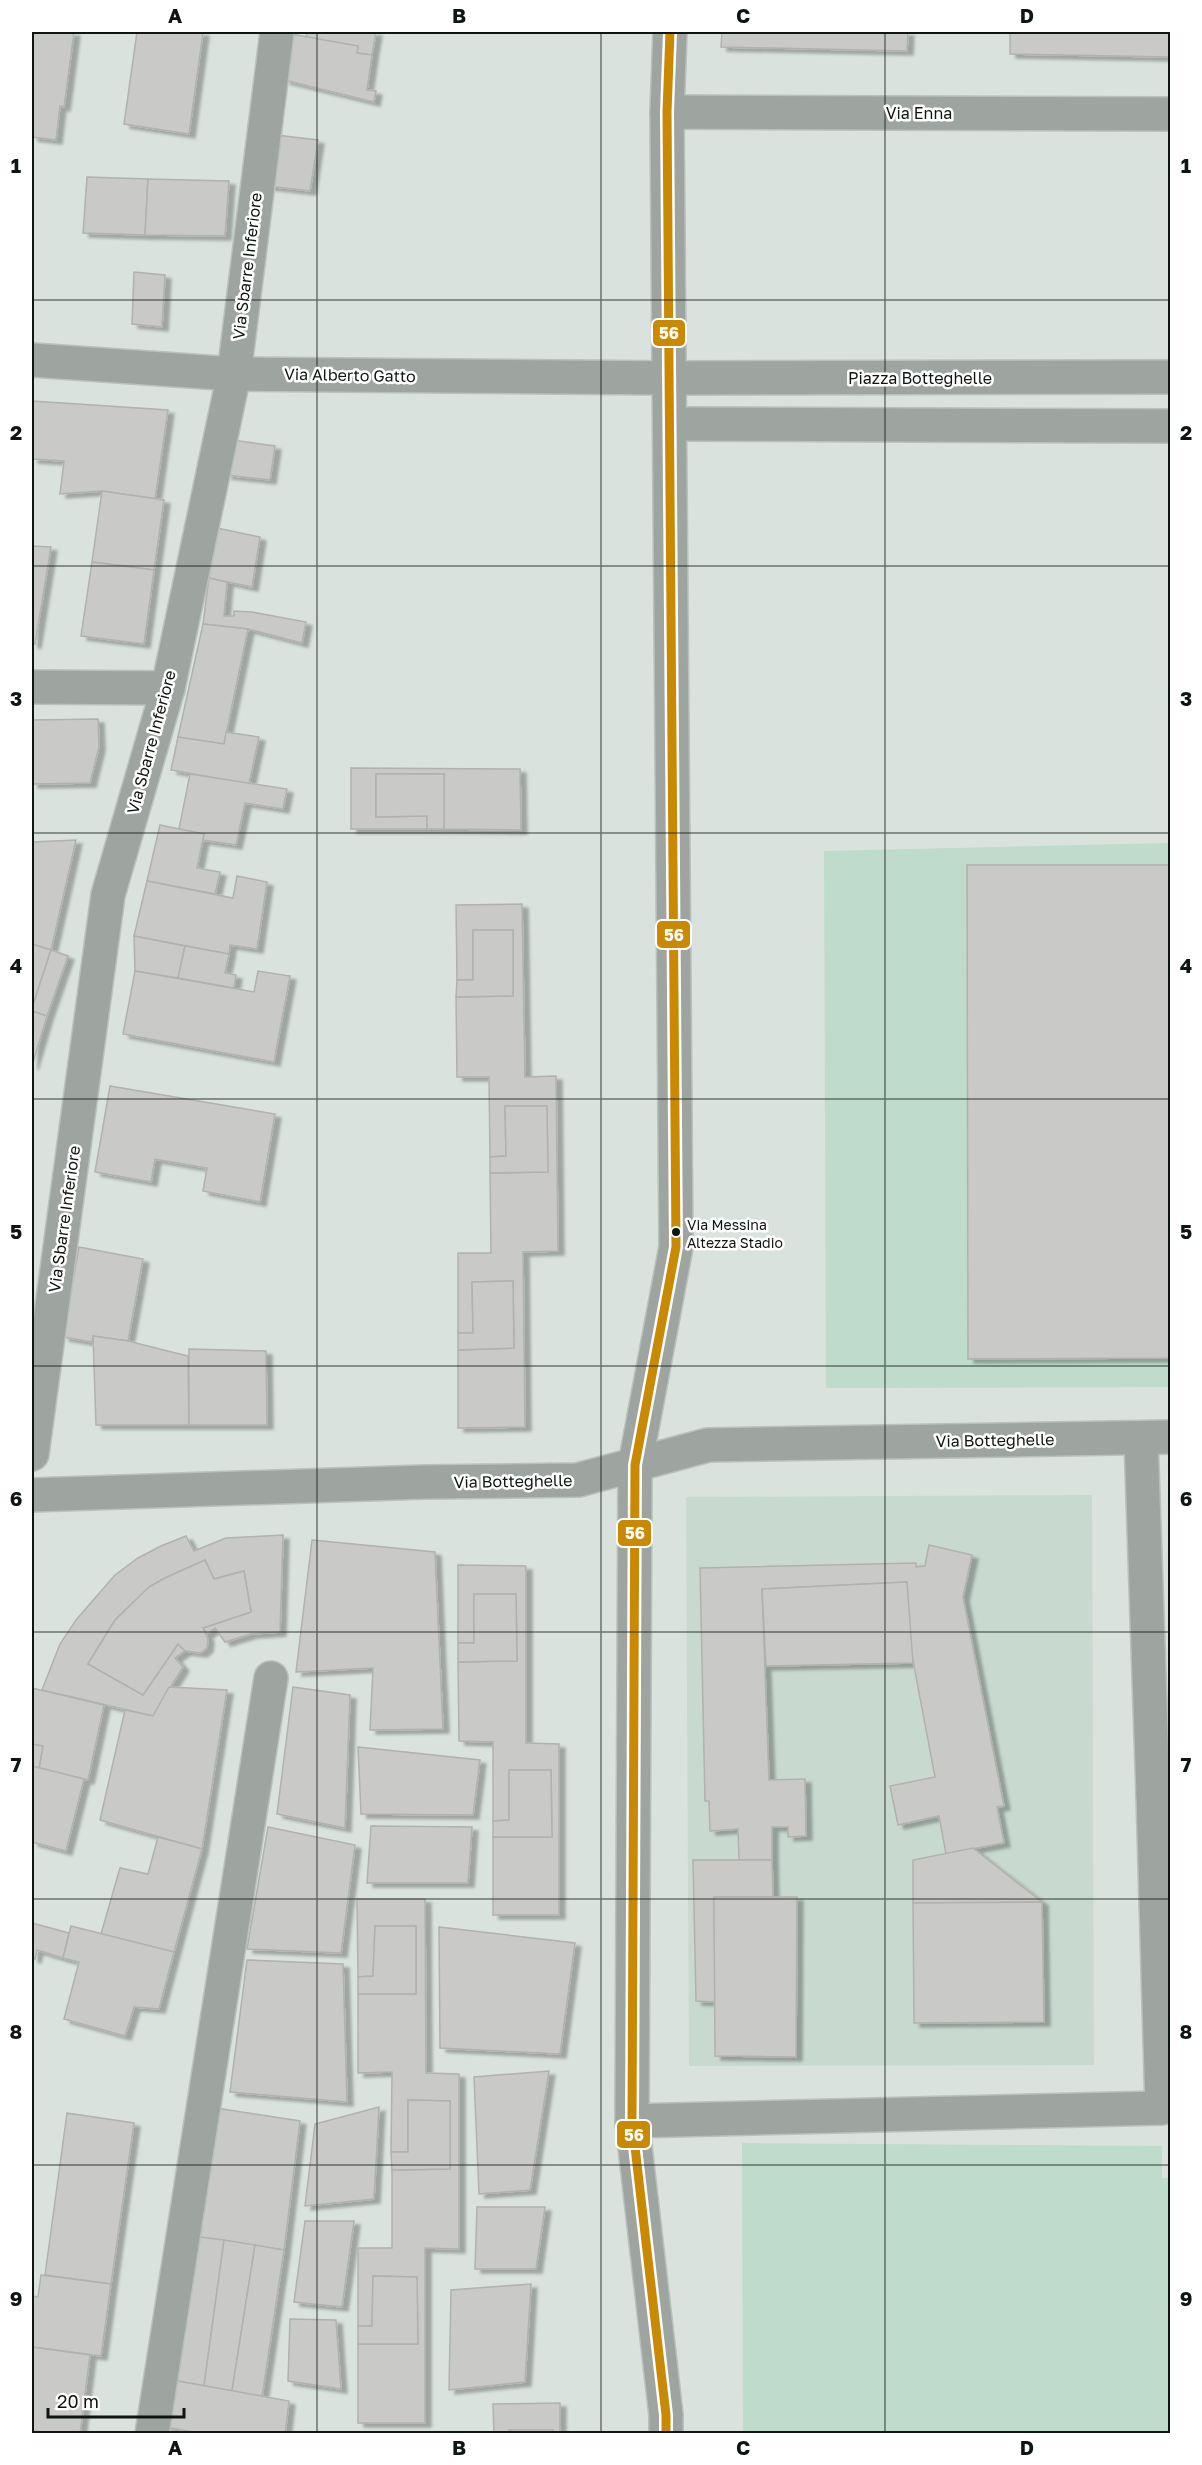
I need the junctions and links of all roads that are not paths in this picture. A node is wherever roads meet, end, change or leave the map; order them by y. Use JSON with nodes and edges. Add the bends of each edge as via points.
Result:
{"nodes":[{"id":1,"x":277,"y":32,"type":"edge"},
{"id":2,"x":670,"y":32,"type":"edge"},
{"id":3,"x":667,"y":112,"type":"junction"},
{"id":4,"x":1170,"y":114,"type":"edge"},
{"id":5,"x":32,"y":360,"type":"edge"},
{"id":6,"x":234,"y":374,"type":"junction"},
{"id":7,"x":1170,"y":377,"type":"edge"},
{"id":8,"x":670,"y":378,"type":"junction"},
{"id":9,"x":671,"y":424,"type":"junction"},
{"id":10,"x":1170,"y":426,"type":"edge"},
{"id":11,"x":32,"y":687,"type":"edge"},
{"id":12,"x":168,"y":688,"type":"junction"},
{"id":13,"x":1156,"y":1437,"type":"edge"},
{"id":14,"x":32,"y":1454,"type":"edge"},
{"id":15,"x":635,"y":1465,"type":"junction"},
{"id":16,"x":32,"y":1494,"type":"edge"},
{"id":17,"x":271,"y":1678,"type":"dead end"},
{"id":18,"x":1162,"y":1794,"type":"edge"},
{"id":19,"x":632,"y":2121,"type":"junction"},
{"id":20,"x":152,"y":2433,"type":"edge"},
{"id":21,"x":666,"y":2433,"type":"edge"}],
"edges":[{"from":1,"to":6,"type":"street","name":"Via Sbarre Inferiore"},
{"from":2,"to":3,"type":"street"},
{"from":3,"to":4,"type":"street","name":"Via Enna"},
{"from":3,"to":8,"type":"street"},
{"from":5,"to":6,"type":"street","name":"Via Alberto Gatto"},
{"from":6,"to":8,"type":"street","name":"Via Alberto Gatto"},
{"from":6,"to":12,"type":"street","name":"Via Sbarre Inferiore"},
{"from":7,"to":8,"type":"street","name":"Piazza Botteghelle"},
{"from":8,"to":9,"type":"street"},
{"from":9,"to":10,"type":"street"},
{"from":9,"to":15,"type":"street","via":[[676,1247]]},
{"from":11,"to":12,"type":"street"},
{"from":12,"to":14,"type":"street","name":"Via Sbarre Inferiore","via":[[108,895]]},
{"from":13,"to":15,"type":"street","name":"Via Botteghelle","via":[[708,1445]]},
{"from":13,"to":18,"type":"street"},
{"from":15,"to":16,"type":"street","name":"Via Botteghelle","via":[[578,1480]]},
{"from":15,"to":19,"type":"street"},
{"from":17,"to":20,"type":"street"},
{"from":18,"to":19,"type":"street","via":[[1162,2108]]},
{"from":19,"to":21,"type":"street"}]}
